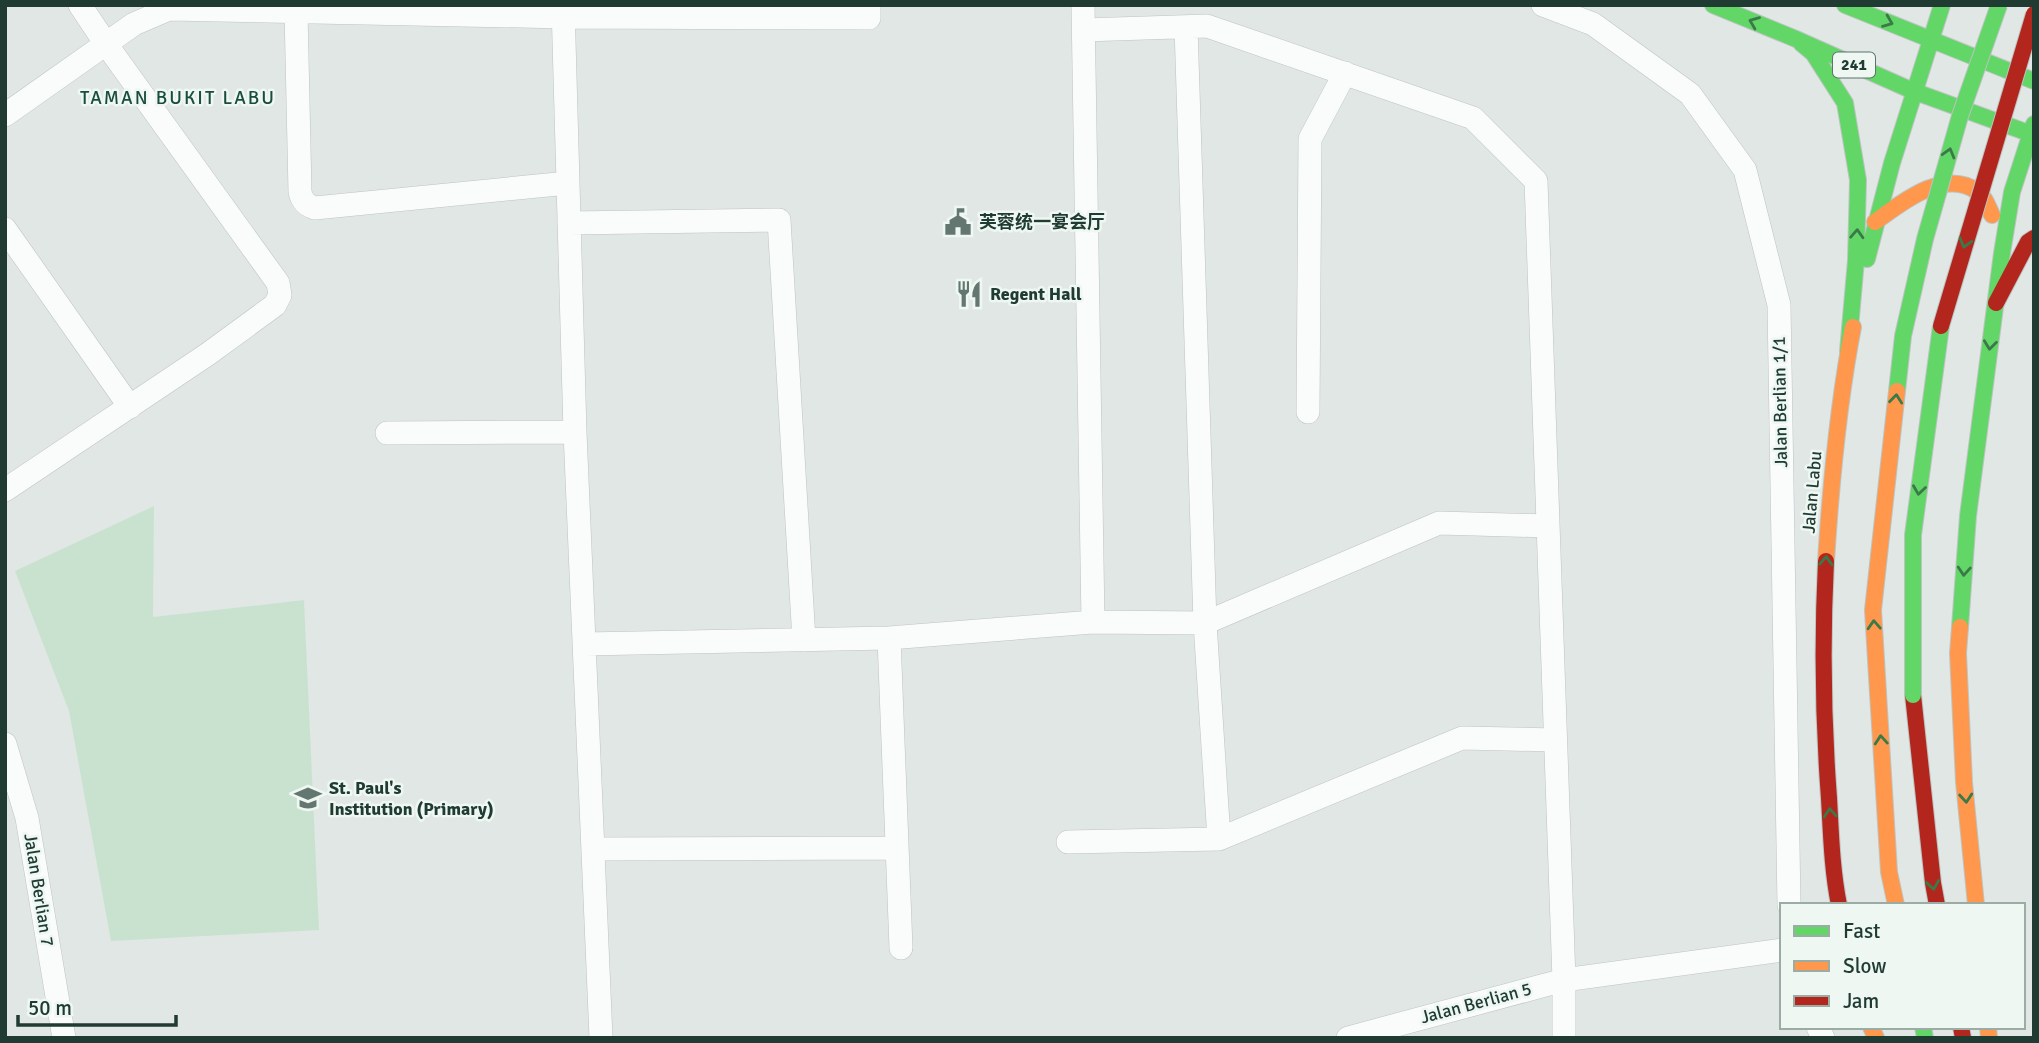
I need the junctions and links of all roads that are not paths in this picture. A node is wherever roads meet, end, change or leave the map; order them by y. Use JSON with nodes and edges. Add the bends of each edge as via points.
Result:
{"nodes":[{"id":1,"x":79,"y":5,"type":"edge"},
{"id":2,"x":869,"y":5,"type":"edge"},
{"id":3,"x":1083,"y":5,"type":"edge"},
{"id":4,"x":1543,"y":5,"type":"edge"},
{"id":5,"x":1713,"y":5,"type":"edge"},
{"id":6,"x":1845,"y":5,"type":"edge"},
{"id":7,"x":1942,"y":5,"type":"edge"},
{"id":8,"x":1989,"y":5,"type":"edge"},
{"id":9,"x":1999,"y":5,"type":"edge"},
{"id":10,"x":563,"y":11,"type":"edge"},
{"id":11,"x":296,"y":12,"type":"junction"},
{"id":12,"x":2034,"y":14,"type":"edge"},
{"id":13,"x":2034,"y":26,"type":"edge"},
{"id":14,"x":1186,"y":27,"type":"junction"},
{"id":15,"x":1084,"y":30,"type":"junction"},
{"id":16,"x":1796,"y":39,"type":"junction"},
{"id":17,"x":1931,"y":40,"type":"junction"},
{"id":18,"x":106,"y":44,"type":"junction"},
{"id":19,"x":1345,"y":74,"type":"junction"},
{"id":20,"x":2034,"y":81,"type":"edge"},
{"id":21,"x":1913,"y":90,"type":"junction"},
{"id":22,"x":5,"y":115,"type":"edge"},
{"id":23,"x":2033,"y":131,"type":"edge"},
{"id":24,"x":568,"y":183,"type":"junction"},
{"id":25,"x":1875,"y":222,"type":"junction"},
{"id":26,"x":569,"y":223,"type":"junction"},
{"id":27,"x":5,"y":229,"type":"edge"},
{"id":28,"x":2034,"y":238,"type":"edge"},
{"id":29,"x":2002,"y":253,"type":"junction"},
{"id":30,"x":1996,"y":303,"type":"junction"},
{"id":31,"x":1848,"y":351,"type":"junction"},
{"id":32,"x":130,"y":407,"type":"junction"},
{"id":33,"x":1308,"y":412,"type":"dead end"},
{"id":34,"x":575,"y":432,"type":"junction"},
{"id":35,"x":387,"y":433,"type":"dead end"},
{"id":36,"x":5,"y":490,"type":"edge"},
{"id":37,"x":1548,"y":526,"type":"junction"},
{"id":38,"x":1093,"y":622,"type":"junction"},
{"id":39,"x":1205,"y":623,"type":"junction"},
{"id":40,"x":889,"y":638,"type":"junction"},
{"id":41,"x":804,"y":640,"type":"junction"},
{"id":42,"x":584,"y":644,"type":"junction"},
{"id":43,"x":1555,"y":740,"type":"junction"},
{"id":44,"x":5,"y":744,"type":"edge"},
{"id":45,"x":1219,"y":839,"type":"junction"},
{"id":46,"x":1068,"y":842,"type":"dead end"},
{"id":47,"x":897,"y":848,"type":"junction"},
{"id":48,"x":593,"y":849,"type":"junction"},
{"id":49,"x":1834,"y":881,"type":"junction"},
{"id":50,"x":1789,"y":903,"type":"edge"},
{"id":51,"x":1823,"y":903,"type":"edge"},
{"id":52,"x":1839,"y":903,"type":"edge"},
{"id":53,"x":1896,"y":903,"type":"edge"},
{"id":54,"x":1937,"y":903,"type":"edge"},
{"id":55,"x":1976,"y":903,"type":"edge"},
{"id":56,"x":901,"y":948,"type":"dead end"},
{"id":57,"x":1780,"y":950,"type":"edge"},
{"id":58,"x":1564,"y":980,"type":"junction"},
{"id":59,"x":64,"y":1038,"type":"edge"},
{"id":60,"x":601,"y":1038,"type":"edge"},
{"id":61,"x":1348,"y":1038,"type":"edge"},
{"id":62,"x":1564,"y":1038,"type":"edge"}],
"edges":[{"from":1,"to":18,"type":"street"},
{"from":2,"to":10,"type":"street","via":[[869,18]]},
{"from":3,"to":15,"type":"street"},
{"from":4,"to":50,"type":"street","name":"Jalan Berlian 1/1","via":[[1593,24],[1690,93],[1745,170],[1780,305]]},
{"from":16,"to":5,"type":"main road","number":"241","one_way":true},
{"from":6,"to":17,"type":"main road","one_way":true},
{"from":7,"to":17,"type":"main road","name":"Jalan Labu"},
{"from":8,"to":13,"type":"main road","via":[[2012,25]]},
{"from":53,"to":9,"type":"main road","one_way":true,"bridge":true,"via":[[1889,872],[1873,610],[1903,336],[1924,239]]},
{"from":10,"to":11,"type":"street"},
{"from":10,"to":24,"type":"street"},
{"from":11,"to":18,"type":"street","via":[[169,9],[134,24]]},
{"from":11,"to":24,"type":"street","via":[[300,192],[307,205],[315,208]]},
{"from":12,"to":54,"type":"main road","one_way":true,"bridge":true,"via":[[1940,329],[1913,535],[1913,695]]},
{"from":14,"to":15,"type":"street"},
{"from":14,"to":19,"type":"street","via":[[1207,26]]},
{"from":14,"to":39,"type":"street"},
{"from":15,"to":38,"type":"street"},
{"from":16,"to":21,"type":"main road","number":"241"},
{"from":31,"to":16,"type":"main road","one_way":true,"via":[[1858,180],[1844,103],[1813,52]]},
{"from":17,"to":20,"type":"main road"},
{"from":17,"to":21,"type":"main road","name":"Jalan Labu"},
{"from":18,"to":22,"type":"street"},
{"from":18,"to":32,"type":"street","via":[[278,283],[280,295],[275,305]]},
{"from":19,"to":33,"type":"street","via":[[1310,139]]},
{"from":19,"to":37,"type":"street","via":[[1473,118],[1536,181]]},
{"from":21,"to":23,"type":"main road","number":"241"},
{"from":21,"to":25,"type":"main road","name":"Jalan Labu"},
{"from":23,"to":29,"type":"main road","via":[[2012,192]]},
{"from":24,"to":26,"type":"street"},
{"from":25,"to":29,"type":"main road","via":[[1913,195],[1945,185],[1963,186],[1979,192],[1987,203]]},
{"from":25,"to":31,"type":"main road","name":"Jalan Labu"},
{"from":26,"to":34,"type":"street"},
{"from":26,"to":41,"type":"street","via":[[779,220]]},
{"from":27,"to":32,"type":"street"},
{"from":28,"to":30,"type":"main road"},
{"from":29,"to":30,"type":"main road"},
{"from":30,"to":55,"type":"main road","one_way":true,"via":[[1968,516],[1958,653]]},
{"from":49,"to":31,"type":"main road","name":"Jalan Labu","one_way":true,"via":[[1823,618],[1829,511]]},
{"from":32,"to":36,"type":"street"},
{"from":34,"to":35,"type":"street"},
{"from":34,"to":42,"type":"street"},
{"from":37,"to":39,"type":"street","via":[[1439,523]]},
{"from":37,"to":43,"type":"street"},
{"from":38,"to":39,"type":"street"},
{"from":38,"to":40,"type":"street"},
{"from":39,"to":45,"type":"street"},
{"from":40,"to":41,"type":"street"},
{"from":40,"to":47,"type":"street"},
{"from":41,"to":42,"type":"street"},
{"from":42,"to":48,"type":"street"},
{"from":43,"to":45,"type":"street","via":[[1462,738]]},
{"from":43,"to":58,"type":"street"},
{"from":44,"to":59,"type":"street","name":"Jalan Berlian 7","via":[[27,818]]},
{"from":45,"to":46,"type":"street"},
{"from":47,"to":48,"type":"street"},
{"from":47,"to":56,"type":"street"},
{"from":48,"to":60,"type":"street"},
{"from":49,"to":51,"type":"street"},
{"from":49,"to":52,"type":"main road","name":"Jalan Labu"},
{"from":57,"to":58,"type":"street","name":"Jalan Berlian 5"},
{"from":58,"to":61,"type":"street","name":"Jalan Berlian 5"},
{"from":58,"to":62,"type":"street"}]}
